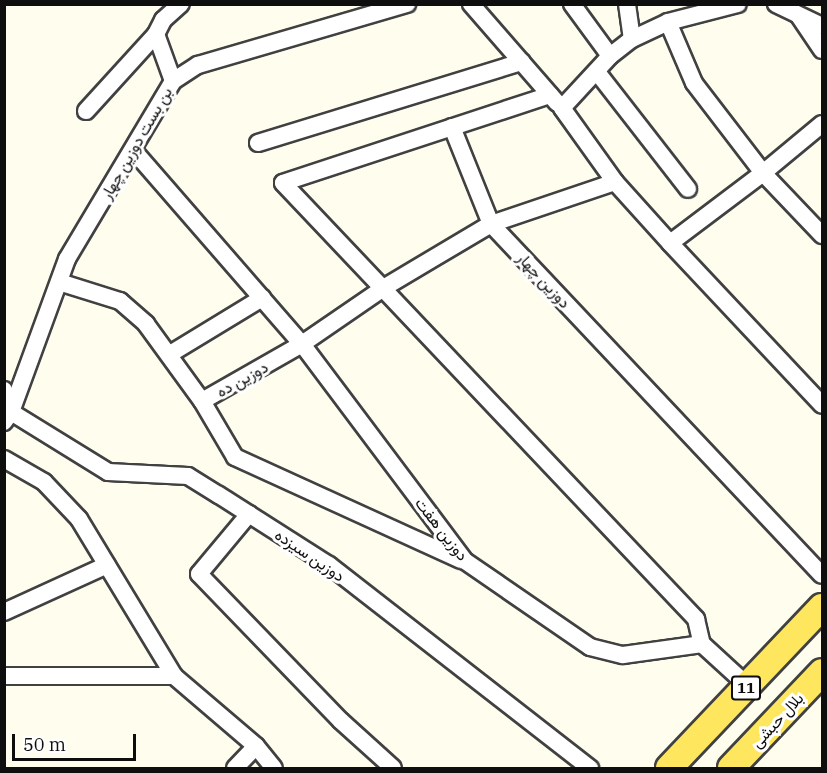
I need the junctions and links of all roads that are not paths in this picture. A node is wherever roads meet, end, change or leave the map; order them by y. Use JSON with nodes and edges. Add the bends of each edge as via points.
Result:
{"nodes":[{"id":1,"x":181,"y":4,"type":"edge"},
{"id":2,"x":407,"y":4,"type":"edge"},
{"id":3,"x":471,"y":4,"type":"edge"},
{"id":4,"x":572,"y":4,"type":"edge"},
{"id":5,"x":627,"y":4,"type":"edge"},
{"id":6,"x":738,"y":4,"type":"edge"},
{"id":7,"x":776,"y":4,"type":"edge"},
{"id":8,"x":799,"y":15,"type":"junction"},
{"id":9,"x":821,"y":21,"type":"edge"},
{"id":10,"x":668,"y":22,"type":"junction"},
{"id":11,"x":156,"y":34,"type":"junction"},
{"id":12,"x":632,"y":39,"type":"junction"},
{"id":13,"x":822,"y":50,"type":"edge"},
{"id":14,"x":610,"y":56,"type":"junction"},
{"id":15,"x":522,"y":62,"type":"junction"},
{"id":16,"x":597,"y":72,"type":"junction"},
{"id":17,"x":173,"y":81,"type":"junction"},
{"id":18,"x":550,"y":95,"type":"junction"},
{"id":19,"x":562,"y":108,"type":"junction"},
{"id":20,"x":86,"y":111,"type":"dead end"},
{"id":21,"x":822,"y":124,"type":"edge"},
{"id":22,"x":453,"y":127,"type":"junction"},
{"id":23,"x":258,"y":143,"type":"dead end"},
{"id":24,"x":134,"y":151,"type":"junction"},
{"id":25,"x":763,"y":173,"type":"junction"},
{"id":26,"x":615,"y":182,"type":"junction"},
{"id":27,"x":688,"y":189,"type":"dead end"},
{"id":28,"x":491,"y":224,"type":"junction"},
{"id":29,"x":822,"y":235,"type":"edge"},
{"id":30,"x":670,"y":243,"type":"junction"},
{"id":31,"x":59,"y":282,"type":"junction"},
{"id":32,"x":385,"y":287,"type":"junction"},
{"id":33,"x":262,"y":298,"type":"junction"},
{"id":34,"x":302,"y":344,"type":"junction"},
{"id":35,"x":170,"y":354,"type":"junction"},
{"id":36,"x":4,"y":390,"type":"edge"},
{"id":37,"x":202,"y":401,"type":"junction"},
{"id":38,"x":822,"y":405,"type":"edge"},
{"id":39,"x":8,"y":417,"type":"edge"},
{"id":40,"x":4,"y":459,"type":"edge"},
{"id":41,"x":249,"y":514,"type":"junction"},
{"id":42,"x":465,"y":561,"type":"junction"},
{"id":43,"x":107,"y":565,"type":"junction"},
{"id":44,"x":822,"y":575,"type":"edge"},
{"id":45,"x":822,"y":607,"type":"edge"},
{"id":46,"x":4,"y":612,"type":"edge"},
{"id":47,"x":702,"y":644,"type":"junction"},
{"id":48,"x":822,"y":672,"type":"edge"},
{"id":49,"x":4,"y":676,"type":"edge"},
{"id":50,"x":174,"y":676,"type":"junction"},
{"id":51,"x":748,"y":686,"type":"junction"},
{"id":52,"x":256,"y":746,"type":"junction"},
{"id":53,"x":235,"y":768,"type":"edge"},
{"id":54,"x":274,"y":768,"type":"edge"},
{"id":55,"x":393,"y":768,"type":"edge"},
{"id":56,"x":590,"y":768,"type":"edge"},
{"id":57,"x":669,"y":768,"type":"edge"},
{"id":58,"x":731,"y":768,"type":"edge"}],
"edges":[{"from":1,"to":11,"type":"street","via":[[163,20]]},
{"from":2,"to":17,"type":"street","name":"بن بست دوزین چهار","via":[[198,65]]},
{"from":3,"to":15,"type":"street"},
{"from":4,"to":14,"type":"street"},
{"from":5,"to":12,"type":"street"},
{"from":6,"to":10,"type":"street"},
{"from":7,"to":8,"type":"street"},
{"from":8,"to":9,"type":"street"},
{"from":8,"to":13,"type":"street"},
{"from":10,"to":12,"type":"street"},
{"from":10,"to":25,"type":"street","via":[[694,83]]},
{"from":11,"to":17,"type":"street"},
{"from":11,"to":20,"type":"street"},
{"from":12,"to":14,"type":"street"},
{"from":14,"to":16,"type":"street"},
{"from":15,"to":18,"type":"street"},
{"from":15,"to":23,"type":"street"},
{"from":16,"to":19,"type":"street"},
{"from":16,"to":27,"type":"street"},
{"from":17,"to":24,"type":"street","name":"بن بست دوزین چهار"},
{"from":18,"to":19,"type":"street"},
{"from":18,"to":22,"type":"street"},
{"from":19,"to":26,"type":"street"},
{"from":21,"to":25,"type":"street"},
{"from":22,"to":28,"type":"street"},
{"from":22,"to":32,"type":"street","via":[[283,183]]},
{"from":24,"to":31,"type":"street","name":"بن بست دوزین چهار","via":[[68,259]]},
{"from":24,"to":33,"type":"street"},
{"from":25,"to":29,"type":"street"},
{"from":25,"to":30,"type":"street"},
{"from":26,"to":28,"type":"street"},
{"from":26,"to":30,"type":"street"},
{"from":28,"to":32,"type":"street"},
{"from":28,"to":44,"type":"street","name":"دوزین چهار"},
{"from":30,"to":38,"type":"street"},
{"from":31,"to":35,"type":"street","via":[[120,301],[146,324]]},
{"from":31,"to":39,"type":"street","name":"بن بست دوزین چهار"},
{"from":32,"to":34,"type":"street"},
{"from":32,"to":47,"type":"street","via":[[696,619]]},
{"from":33,"to":34,"type":"street"},
{"from":33,"to":35,"type":"street"},
{"from":34,"to":37,"type":"street","name":"دوزین ده"},
{"from":34,"to":42,"type":"street","name":"دوزین هفت"},
{"from":35,"to":37,"type":"street"},
{"from":36,"to":39,"type":"street"},
{"from":37,"to":42,"type":"street","name":"دوزین ده","via":[[235,457]]},
{"from":39,"to":41,"type":"street","name":"دوزین سیزده","via":[[108,472],[188,476]]},
{"from":40,"to":43,"type":"street","via":[[44,482],[79,519]]},
{"from":41,"to":55,"type":"street","via":[[199,574],[341,721]]},
{"from":41,"to":56,"type":"street","name":"دوزین سیزده","via":[[329,566]]},
{"from":42,"to":47,"type":"street","name":"دوزین هفت","via":[[590,647],[623,655]]},
{"from":43,"to":46,"type":"street"},
{"from":43,"to":50,"type":"street"},
{"from":45,"to":51,"type":"main road","number":"11"},
{"from":47,"to":51,"type":"street"},
{"from":48,"to":58,"type":"main road","name":"بلال حبشی"},
{"from":49,"to":50,"type":"street"},
{"from":50,"to":52,"type":"street"},
{"from":51,"to":57,"type":"main road","number":"11"},
{"from":52,"to":53,"type":"street"},
{"from":52,"to":54,"type":"street"}]}
